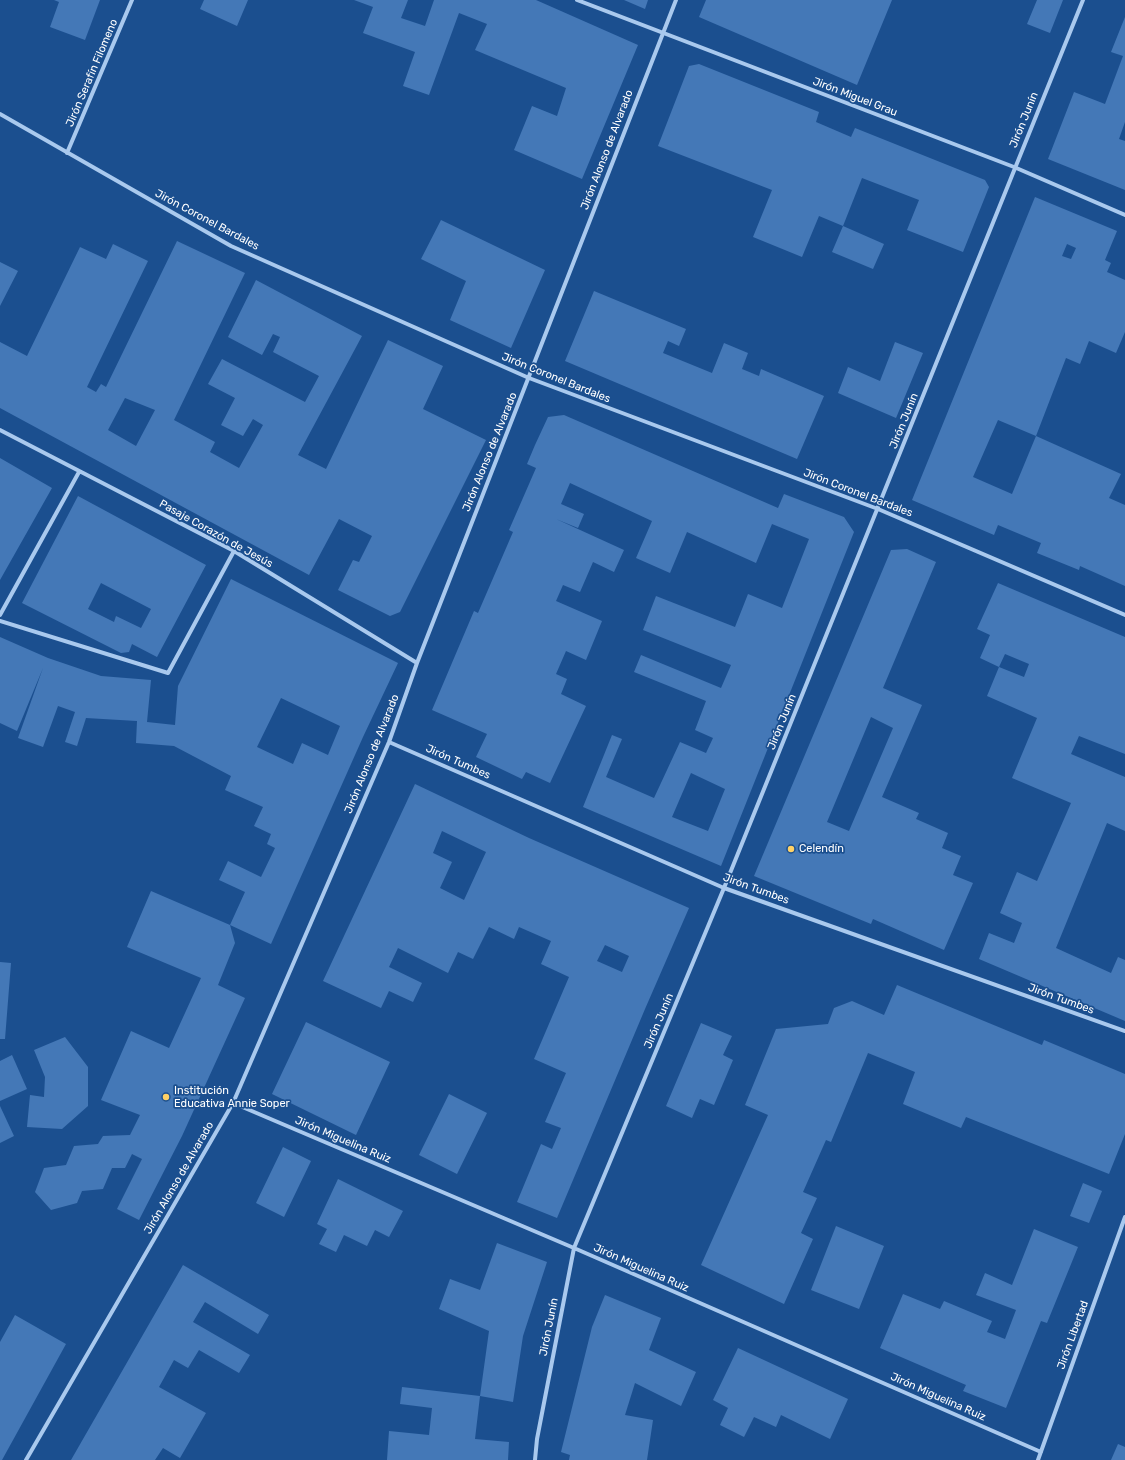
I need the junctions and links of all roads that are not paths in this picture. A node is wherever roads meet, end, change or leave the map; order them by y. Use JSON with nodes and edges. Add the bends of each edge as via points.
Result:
{"nodes":[{"id":1,"x":132,"y":0,"type":"edge"},
{"id":2,"x":577,"y":0,"type":"edge"},
{"id":3,"x":676,"y":0,"type":"edge"},
{"id":4,"x":1083,"y":0,"type":"edge"},
{"id":5,"x":662,"y":33,"type":"junction"},
{"id":6,"x":0,"y":114,"type":"edge"},
{"id":7,"x":67,"y":153,"type":"junction"},
{"id":8,"x":1014,"y":167,"type":"junction"},
{"id":9,"x":1125,"y":215,"type":"edge"},
{"id":10,"x":529,"y":378,"type":"junction"},
{"id":11,"x":0,"y":430,"type":"edge"},
{"id":12,"x":79,"y":472,"type":"junction"},
{"id":13,"x":878,"y":509,"type":"junction"},
{"id":14,"x":234,"y":552,"type":"junction"},
{"id":15,"x":0,"y":615,"type":"edge"},
{"id":16,"x":1125,"y":615,"type":"edge"},
{"id":17,"x":0,"y":621,"type":"edge"},
{"id":18,"x":417,"y":663,"type":"junction"},
{"id":19,"x":389,"y":742,"type":"junction"},
{"id":20,"x":724,"y":888,"type":"junction"},
{"id":21,"x":1125,"y":1031,"type":"edge"},
{"id":22,"x":233,"y":1103,"type":"junction"},
{"id":23,"x":1125,"y":1217,"type":"edge"},
{"id":24,"x":574,"y":1248,"type":"junction"},
{"id":25,"x":1041,"y":1452,"type":"junction"},
{"id":26,"x":26,"y":1460,"type":"edge"},
{"id":27,"x":536,"y":1460,"type":"edge"},
{"id":28,"x":1038,"y":1460,"type":"edge"}],
"edges":[{"from":1,"to":7,"type":"street","name":"Jirón Serafín Filomeno"},
{"from":2,"to":5,"type":"street","name":"Jirón Miguel Grau"},
{"from":3,"to":5,"type":"street","name":"Jirón Alonso de Alvarado"},
{"from":4,"to":8,"type":"street","name":"Jirón Junín"},
{"from":5,"to":8,"type":"street","name":"Jirón Miguel Grau"},
{"from":5,"to":10,"type":"street","name":"Jirón Alonso de Alvarado"},
{"from":6,"to":7,"type":"street","name":"Jirón Coronel Bardales"},
{"from":7,"to":10,"type":"street","name":"Jirón Coronel Bardales","via":[[231,246]]},
{"from":8,"to":9,"type":"street","name":"Jirón Miguel Grau"},
{"from":8,"to":13,"type":"street","name":"Jirón Junín"},
{"from":10,"to":13,"type":"street","name":"Jirón Coronel Bardales"},
{"from":10,"to":18,"type":"street","name":"Jirón Alonso de Alvarado"},
{"from":11,"to":12,"type":"street","name":"Pasaje Corazón de Jesús"},
{"from":12,"to":14,"type":"street","name":"Pasaje Corazón de Jesús"},
{"from":12,"to":15,"type":"street"},
{"from":13,"to":16,"type":"street","name":"Jirón Coronel Bardales"},
{"from":13,"to":20,"type":"street","name":"Jirón Junín"},
{"from":14,"to":17,"type":"street","via":[[168,673]]},
{"from":14,"to":18,"type":"street","name":"Pasaje Corazón de Jesús"},
{"from":18,"to":19,"type":"street","name":"Jirón Alonso de Alvarado"},
{"from":19,"to":20,"type":"street","name":"Jirón Tumbes"},
{"from":19,"to":22,"type":"street","name":"Jirón Alonso de Alvarado"},
{"from":20,"to":21,"type":"street","name":"Jirón Tumbes"},
{"from":20,"to":24,"type":"street","name":"Jirón Junín"},
{"from":22,"to":24,"type":"street","name":"Jirón Miguelina Ruiz"},
{"from":22,"to":26,"type":"street","name":"Jirón Alonso de Alvarado"},
{"from":23,"to":25,"type":"street","name":"Jirón Libertad"},
{"from":24,"to":25,"type":"street","name":"Jirón Miguelina Ruiz"},
{"from":24,"to":27,"type":"street","name":"Jirón Junín","via":[[537,1440]]},
{"from":25,"to":28,"type":"street","name":"Jirón Libertad"}]}
